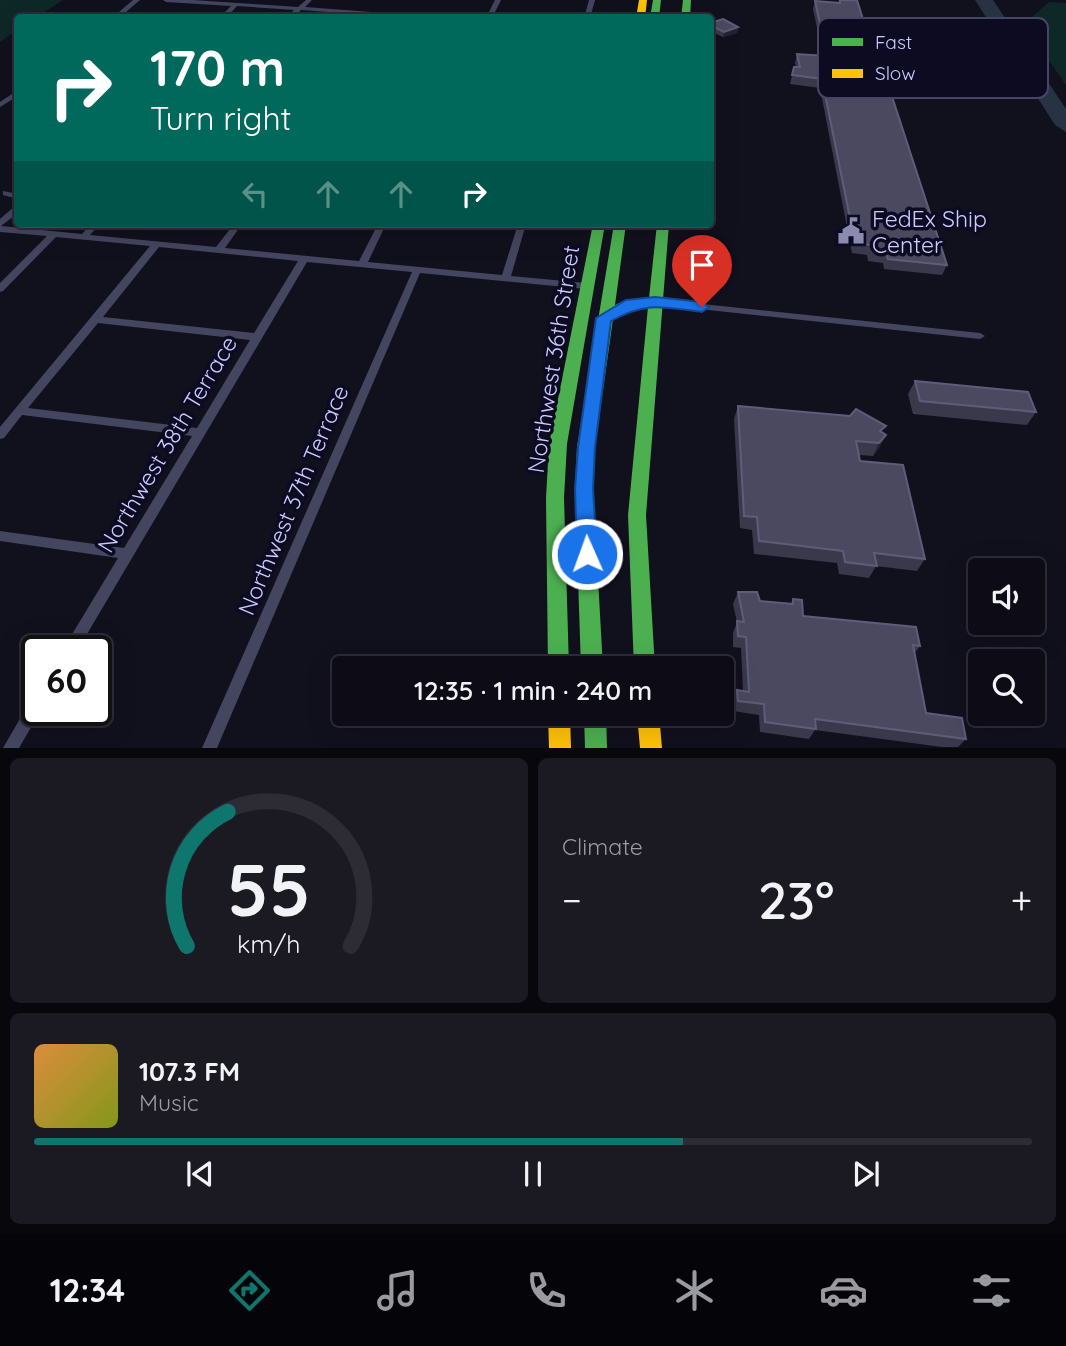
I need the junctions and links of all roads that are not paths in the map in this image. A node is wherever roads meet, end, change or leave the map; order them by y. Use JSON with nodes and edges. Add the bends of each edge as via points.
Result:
{"nodes":[{"id":1,"x":137,"y":0,"type":"edge"},
{"id":2,"x":166,"y":0,"type":"edge"},
{"id":3,"x":309,"y":0,"type":"edge"},
{"id":4,"x":236,"y":4,"type":"junction"},
{"id":5,"x":299,"y":4,"type":"edge"},
{"id":6,"x":120,"y":14,"type":"edge"},
{"id":7,"x":226,"y":14,"type":"edge"},
{"id":8,"x":374,"y":14,"type":"edge"},
{"id":9,"x":14,"y":95,"type":"edge"},
{"id":10,"x":0,"y":106,"type":"edge"},
{"id":11,"x":6,"y":193,"type":"dead end"},
{"id":12,"x":14,"y":196,"type":"edge"},
{"id":13,"x":14,"y":212,"type":"edge"},
{"id":14,"x":0,"y":227,"type":"edge"},
{"id":15,"x":92,"y":228,"type":"edge"},
{"id":16,"x":234,"y":228,"type":"edge"},
{"id":17,"x":380,"y":228,"type":"edge"},
{"id":18,"x":521,"y":228,"type":"edge"},
{"id":19,"x":598,"y":228,"type":"edge"},
{"id":20,"x":619,"y":228,"type":"edge"},
{"id":21,"x":663,"y":228,"type":"edge"},
{"id":22,"x":53,"y":235,"type":"junction"},
{"id":23,"x":83,"y":238,"type":"junction"},
{"id":24,"x":156,"y":245,"type":"junction"},
{"id":25,"x":218,"y":251,"type":"junction"},
{"id":26,"x":304,"y":259,"type":"junction"},
{"id":27,"x":362,"y":265,"type":"junction"},
{"id":28,"x":417,"y":270,"type":"junction"},
{"id":29,"x":612,"y":273,"type":"junction"},
{"id":30,"x":506,"y":278,"type":"junction"},
{"id":31,"x":586,"y":286,"type":"junction"},
{"id":32,"x":0,"y":289,"type":"edge"},
{"id":33,"x":655,"y":302,"type":"junction"},
{"id":34,"x":604,"y":318,"type":"junction"},
{"id":35,"x":95,"y":319,"type":"junction"},
{"id":36,"x":979,"y":336,"type":"dead end"},
{"id":37,"x":258,"y":337,"type":"junction"},
{"id":38,"x":20,"y":411,"type":"junction"},
{"id":39,"x":200,"y":433,"type":"junction"},
{"id":40,"x":0,"y":435,"type":"edge"},
{"id":41,"x":556,"y":489,"type":"junction"},
{"id":42,"x":584,"y":489,"type":"junction"},
{"id":43,"x":0,"y":536,"type":"edge"},
{"id":44,"x":128,"y":554,"type":"junction"},
{"id":45,"x":79,"y":635,"type":"edge"},
{"id":46,"x":558,"y":656,"type":"edge"},
{"id":47,"x":591,"y":656,"type":"edge"},
{"id":48,"x":644,"y":656,"type":"edge"},
{"id":49,"x":23,"y":726,"type":"edge"},
{"id":50,"x":559,"y":726,"type":"edge"},
{"id":51,"x":595,"y":726,"type":"edge"},
{"id":52,"x":649,"y":726,"type":"edge"},
{"id":53,"x":10,"y":747,"type":"edge"},
{"id":54,"x":209,"y":747,"type":"edge"},
{"id":55,"x":560,"y":747,"type":"edge"},
{"id":56,"x":596,"y":747,"type":"edge"},
{"id":57,"x":650,"y":747,"type":"edge"}],
"edges":[{"from":1,"to":6,"type":"street"},
{"from":2,"to":4,"type":"street"},
{"from":3,"to":5,"type":"street"},
{"from":4,"to":5,"type":"street"},
{"from":4,"to":7,"type":"street"},
{"from":5,"to":8,"type":"street"},
{"from":9,"to":10,"type":"street"},
{"from":11,"to":12,"type":"street"},
{"from":13,"to":14,"type":"street"},
{"from":14,"to":22,"type":"street"},
{"from":15,"to":23,"type":"street"},
{"from":16,"to":25,"type":"street"},
{"from":17,"to":27,"type":"street"},
{"from":18,"to":30,"type":"street"},
{"from":19,"to":31,"type":"main road","name":"Northwest 36th Street"},
{"from":20,"to":29,"type":"main road","name":"Northwest 36th Street"},
{"from":21,"to":33,"type":"main road"},
{"from":22,"to":23,"type":"street"},
{"from":22,"to":32,"type":"street"},
{"from":23,"to":24,"type":"street"},
{"from":24,"to":25,"type":"street"},
{"from":24,"to":35,"type":"street"},
{"from":25,"to":26,"type":"street"},
{"from":26,"to":27,"type":"street"},
{"from":26,"to":37,"type":"street","name":"Northwest 38th Terrace"},
{"from":27,"to":28,"type":"street"},
{"from":28,"to":30,"type":"street"},
{"from":28,"to":54,"type":"street","name":"Northwest 37th Terrace"},
{"from":29,"to":33,"type":"main road","via":[[630,294]]},
{"from":29,"to":34,"type":"main road","name":"Northwest 36th Street"},
{"from":30,"to":31,"type":"street"},
{"from":31,"to":41,"type":"main road","name":"Northwest 36th Street","via":[[558,444]]},
{"from":33,"to":34,"type":"main road","via":[[625,305]]},
{"from":33,"to":36,"type":"street"},
{"from":33,"to":48,"type":"main road","via":[[637,515]]},
{"from":34,"to":42,"type":"main road","name":"Northwest 36th Street"},
{"from":35,"to":37,"type":"street"},
{"from":35,"to":38,"type":"street"},
{"from":37,"to":39,"type":"street","name":"Northwest 38th Terrace"},
{"from":38,"to":39,"type":"street"},
{"from":38,"to":40,"type":"street"},
{"from":39,"to":44,"type":"street","name":"Northwest 38th Terrace"},
{"from":41,"to":42,"type":"main road"},
{"from":41,"to":46,"type":"main road","name":"Northwest 36th Street"},
{"from":42,"to":47,"type":"main road","name":"Northwest 36th Street"},
{"from":43,"to":44,"type":"street"},
{"from":44,"to":45,"type":"street","name":"Northwest 38th Terrace"},
{"from":49,"to":53,"type":"street"},
{"from":50,"to":55,"type":"main road"},
{"from":51,"to":56,"type":"main road"},
{"from":52,"to":57,"type":"main road"}]}
